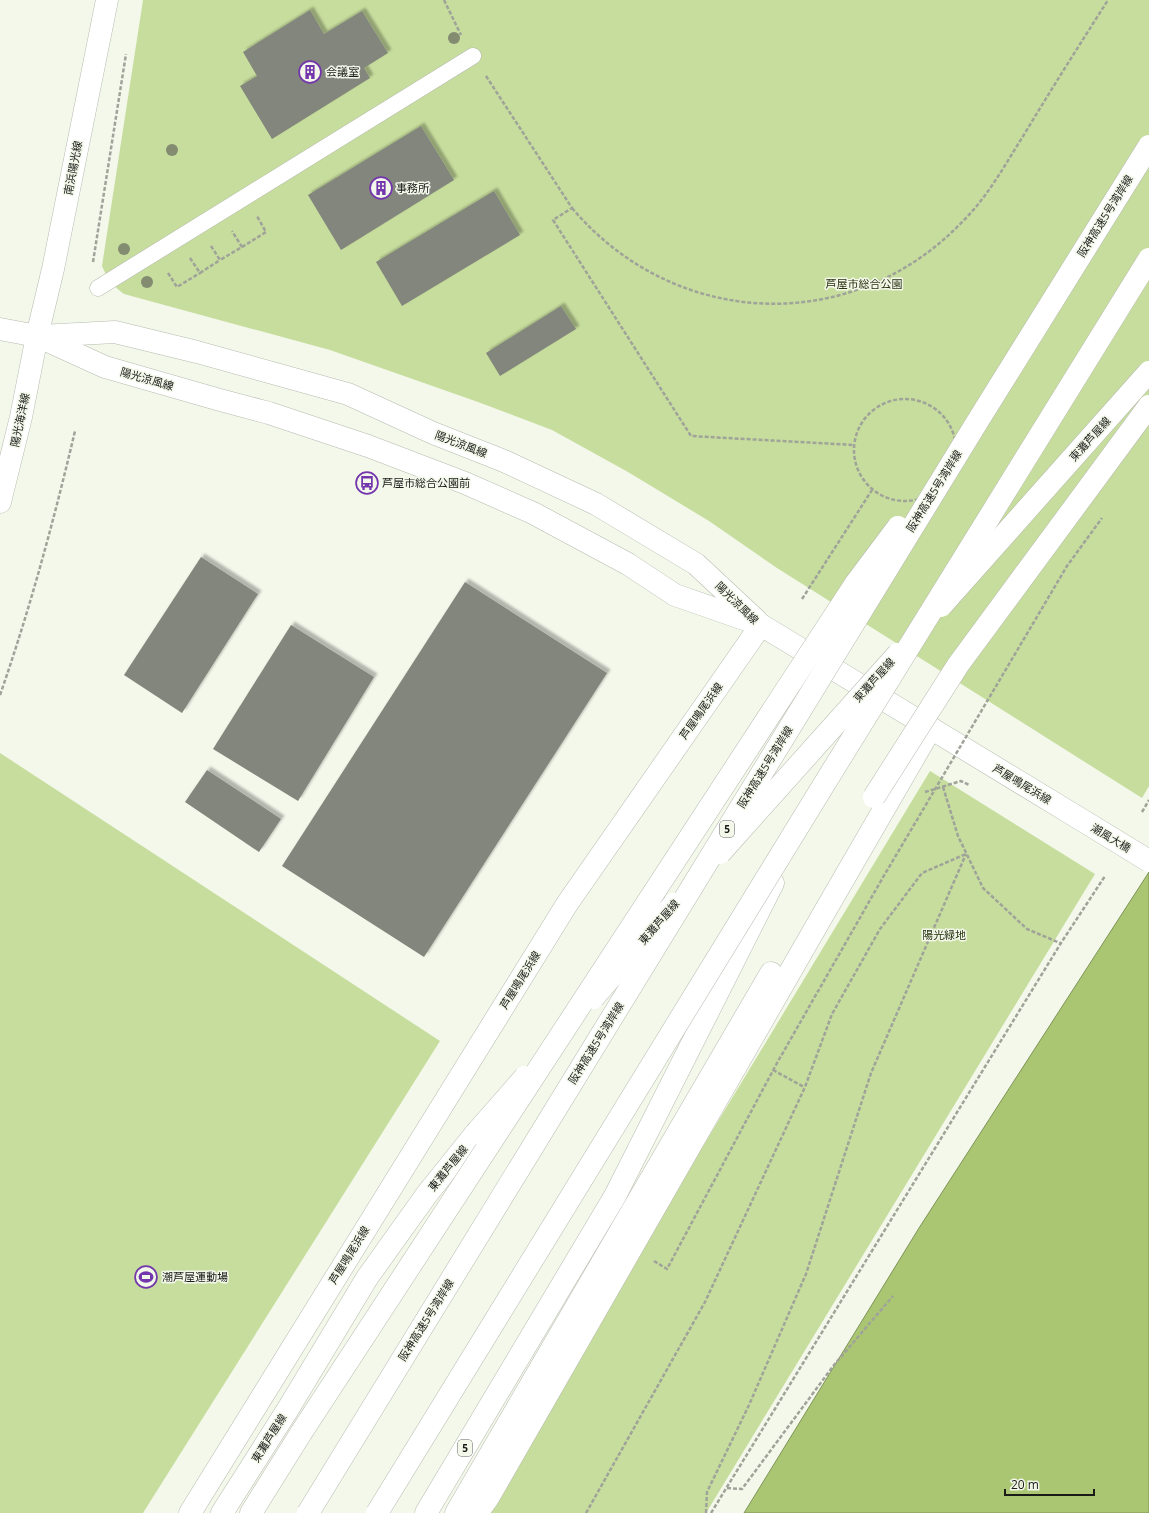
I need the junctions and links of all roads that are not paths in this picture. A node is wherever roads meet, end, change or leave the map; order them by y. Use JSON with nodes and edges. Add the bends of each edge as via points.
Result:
{"nodes":[{"id":1,"x":107,"y":0,"type":"edge"},
{"id":2,"x":473,"y":56,"type":"road end"},
{"id":3,"x":1149,"y":146,"type":"edge"},
{"id":4,"x":1149,"y":259,"type":"edge"},
{"id":5,"x":98,"y":288,"type":"dead end"},
{"id":6,"x":0,"y":329,"type":"edge"},
{"id":7,"x":37,"y":336,"type":"junction"},
{"id":8,"x":1149,"y":372,"type":"edge"},
{"id":9,"x":1149,"y":406,"type":"edge"},
{"id":10,"x":979,"y":419,"type":"junction"},
{"id":11,"x":0,"y":502,"type":"edge"},
{"id":12,"x":761,"y":626,"type":"junction"},
{"id":13,"x":931,"y":728,"type":"junction"},
{"id":14,"x":823,"y":786,"type":"junction"},
{"id":15,"x":1072,"y":814,"type":"joint"},
{"id":16,"x":1149,"y":861,"type":"edge"},
{"id":17,"x":190,"y":1513,"type":"edge"},
{"id":18,"x":222,"y":1513,"type":"edge"},
{"id":19,"x":251,"y":1513,"type":"edge"},
{"id":20,"x":308,"y":1513,"type":"edge"},
{"id":21,"x":378,"y":1513,"type":"edge"},
{"id":22,"x":426,"y":1513,"type":"edge"},
{"id":23,"x":456,"y":1513,"type":"edge"},
{"id":24,"x":477,"y":1513,"type":"edge"}],
"edges":[{"from":1,"to":7,"type":"main road","name":"南浜陽光線","via":[[53,270]]},
{"from":2,"to":5,"type":"lane"},
{"from":3,"to":10,"type":"main road","name":"阪神高速5号湾岸線","number":"5","bridge":true},
{"from":4,"to":14,"type":"main road","number":"5","bridge":true},
{"from":6,"to":7,"type":"main road"},
{"from":7,"to":11,"type":"main road","name":"陽光海洋線","via":[[21,417]]},
{"from":7,"to":12,"type":"main road","name":"陽光涼風線","via":[[106,367],[269,413],[368,446],[465,483],[534,513],[628,564],[675,595]]},
{"from":7,"to":12,"type":"main road","name":"陽光涼風線","via":[[115,332],[348,394],[433,433],[504,461],[596,504],[696,564]]},
{"from":8,"to":18,"type":"main road","name":"東灘芦屋線","bridge":true,"via":[[692,884],[476,1133],[427,1194],[366,1278]]},
{"from":9,"to":23,"type":"main road","bridge":true,"via":[[958,665],[874,797]]},
{"from":10,"to":19,"type":"main road","number":"5","bridge":true,"via":[[856,583],[309,1420]]},
{"from":10,"to":20,"type":"main road","name":"阪神高速5号湾岸線","number":"5","bridge":true},
{"from":12,"to":13,"type":"main road","name":"芦屋鳴尾浜線"},
{"from":12,"to":17,"type":"main road","name":"芦屋鳴尾浜線","via":[[567,904]]},
{"from":13,"to":15,"type":"main road","name":"芦屋鳴尾浜線"},
{"from":13,"to":24,"type":"main road","via":[[492,1492]]},
{"from":14,"to":21,"type":"main road","number":"5","bridge":true},
{"from":14,"to":22,"type":"main road","number":"5","bridge":true,"via":[[616,1196]]},
{"from":15,"to":16,"type":"main road","name":"潮風大橋","bridge":true}]}
